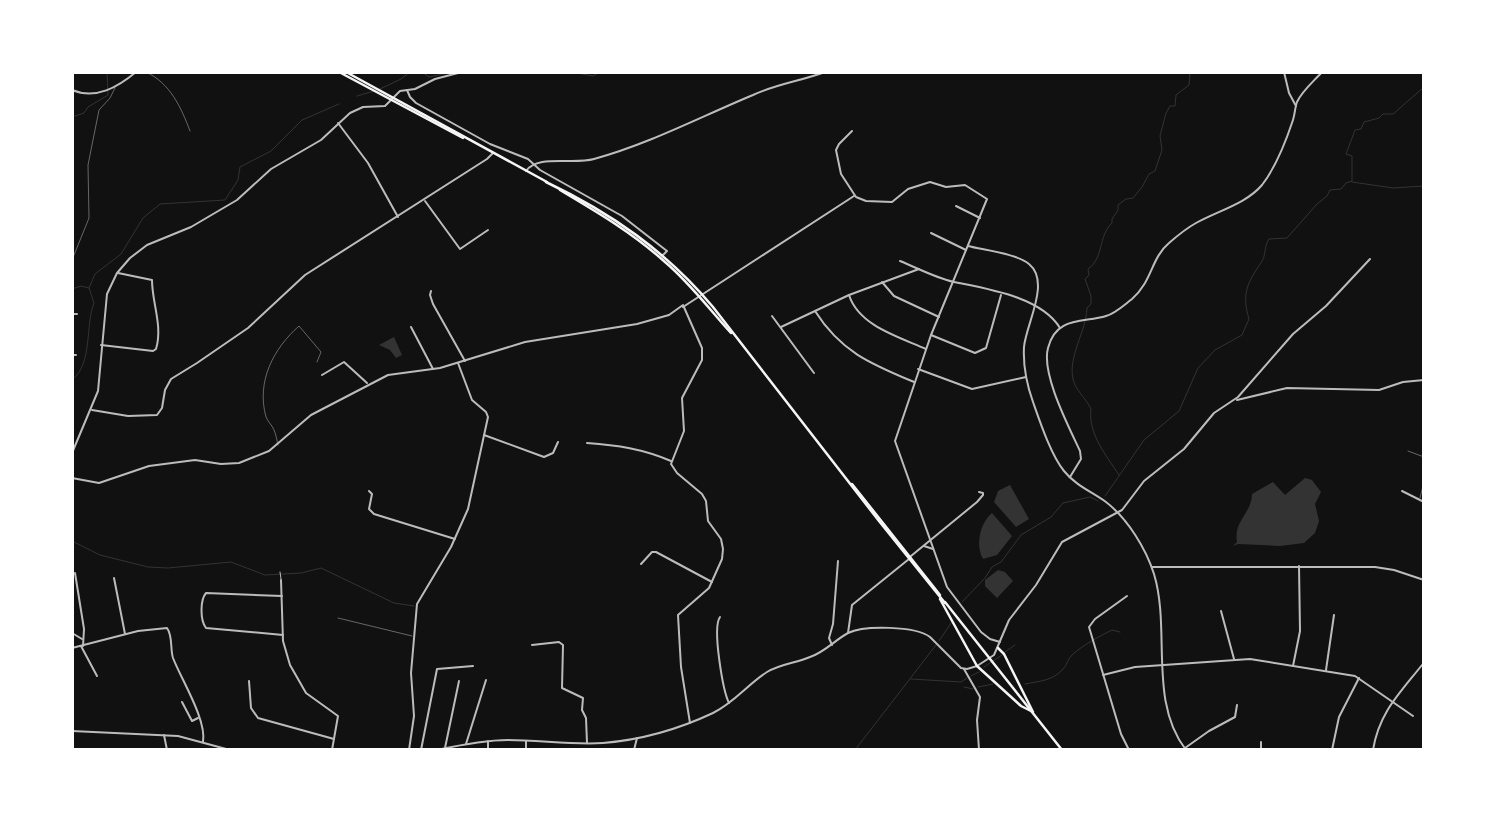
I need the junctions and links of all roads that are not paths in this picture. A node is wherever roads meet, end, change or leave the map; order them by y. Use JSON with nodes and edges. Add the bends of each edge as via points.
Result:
{"nodes":[{"id":1,"x":136,"y":72,"type":"edge"},
{"id":2,"x":146,"y":72,"type":"edge"},
{"id":3,"x":338,"y":72,"type":"edge"},
{"id":4,"x":346,"y":72,"type":"edge"},
{"id":5,"x":462,"y":72,"type":"edge"},
{"id":6,"x":825,"y":72,"type":"edge"},
{"id":7,"x":1284,"y":72,"type":"edge"},
{"id":8,"x":1322,"y":72,"type":"edge"},
{"id":9,"x":115,"y":86,"type":"junction"},
{"id":10,"x":407,"y":89,"type":"junction"},
{"id":11,"x":72,"y":90,"type":"edge"},
{"id":12,"x":392,"y":99,"type":"junction"},
{"id":13,"x":1296,"y":106,"type":"junction"},
{"id":14,"x":338,"y":123,"type":"junction"},
{"id":15,"x":190,"y":130,"type":"dead end"},
{"id":16,"x":852,"y":131,"type":"dead end"},
{"id":17,"x":493,"y":153,"type":"junction"},
{"id":18,"x":533,"y":163,"type":"junction"},
{"id":19,"x":526,"y":171,"type":"junction"},
{"id":20,"x":546,"y":182,"type":"junction"},
{"id":21,"x":854,"y":196,"type":"junction"},
{"id":22,"x":425,"y":201,"type":"junction"},
{"id":23,"x":956,"y":206,"type":"dead end"},
{"id":24,"x":398,"y":217,"type":"junction"},
{"id":25,"x":980,"y":218,"type":"junction"},
{"id":26,"x":488,"y":230,"type":"dead end"},
{"id":27,"x":931,"y":234,"type":"dead end"},
{"id":28,"x":967,"y":248,"type":"junction"},
{"id":29,"x":663,"y":255,"type":"junction"},
{"id":30,"x":1370,"y":259,"type":"dead end"},
{"id":31,"x":72,"y":260,"type":"edge"},
{"id":32,"x":900,"y":261,"type":"dead end"},
{"id":33,"x":919,"y":268,"type":"junction"},
{"id":34,"x":117,"y":273,"type":"junction"},
{"id":35,"x":882,"y":282,"type":"junction"},
{"id":36,"x":952,"y":282,"type":"junction"},
{"id":37,"x":431,"y":291,"type":"dead end"},
{"id":38,"x":1001,"y":294,"type":"junction"},
{"id":39,"x":702,"y":296,"type":"junction"},
{"id":40,"x":849,"y":296,"type":"junction"},
{"id":41,"x":1036,"y":305,"type":"junction"},
{"id":42,"x":683,"y":306,"type":"junction"},
{"id":43,"x":815,"y":310,"type":"junction"},
{"id":44,"x":72,"y":314,"type":"edge"},
{"id":45,"x":77,"y":314,"type":"dead end"},
{"id":46,"x":772,"y":316,"type":"dead end"},
{"id":47,"x":939,"y":316,"type":"junction"},
{"id":48,"x":411,"y":327,"type":"dead end"},
{"id":49,"x":781,"y":328,"type":"junction"},
{"id":50,"x":1060,"y":328,"type":"junction"},
{"id":51,"x":931,"y":335,"type":"junction"},
{"id":52,"x":101,"y":345,"type":"junction"},
{"id":53,"x":926,"y":349,"type":"junction"},
{"id":54,"x":72,"y":354,"type":"edge"},
{"id":55,"x":76,"y":355,"type":"dead end"},
{"id":56,"x":465,"y":361,"type":"junction"},
{"id":57,"x":318,"y":362,"type":"dead end"},
{"id":58,"x":458,"y":364,"type":"junction"},
{"id":59,"x":433,"y":369,"type":"junction"},
{"id":60,"x":918,"y":369,"type":"junction"},
{"id":61,"x":814,"y":373,"type":"dead end"},
{"id":62,"x":322,"y":375,"type":"dead end"},
{"id":63,"x":1026,"y":376,"type":"junction"},
{"id":64,"x":1424,"y":380,"type":"edge"},
{"id":65,"x":914,"y":382,"type":"junction"},
{"id":66,"x":368,"y":384,"type":"junction"},
{"id":67,"x":1234,"y":401,"type":"junction"},
{"id":68,"x":91,"y":410,"type":"junction"},
{"id":69,"x":484,"y":435,"type":"junction"},
{"id":70,"x":558,"y":442,"type":"dead end"},
{"id":71,"x":586,"y":443,"type":"dead end"},
{"id":72,"x":278,"y":445,"type":"junction"},
{"id":73,"x":1408,"y":452,"type":"dead end"},
{"id":74,"x":72,"y":453,"type":"edge"},
{"id":75,"x":1424,"y":457,"type":"edge"},
{"id":76,"x":671,"y":461,"type":"junction"},
{"id":77,"x":1070,"y":477,"type":"junction"},
{"id":78,"x":72,"y":478,"type":"edge"},
{"id":79,"x":1424,"y":482,"type":"edge"},
{"id":80,"x":1402,"y":490,"type":"dead end"},
{"id":81,"x":369,"y":491,"type":"dead end"},
{"id":82,"x":979,"y":492,"type":"dead end"},
{"id":83,"x":1420,"y":500,"type":"junction"},
{"id":84,"x":1424,"y":502,"type":"edge"},
{"id":85,"x":1118,"y":514,"type":"junction"},
{"id":86,"x":455,"y":539,"type":"junction"},
{"id":87,"x":930,"y":541,"type":"junction"},
{"id":88,"x":924,"y":546,"type":"junction"},
{"id":89,"x":933,"y":549,"type":"junction"},
{"id":90,"x":910,"y":558,"type":"junction"},
{"id":91,"x":838,"y":561,"type":"dead end"},
{"id":92,"x":641,"y":564,"type":"dead end"},
{"id":93,"x":1299,"y":566,"type":"junction"},
{"id":94,"x":1152,"y":567,"type":"junction"},
{"id":95,"x":280,"y":572,"type":"dead end"},
{"id":96,"x":74,"y":573,"type":"dead end"},
{"id":97,"x":114,"y":578,"type":"dead end"},
{"id":98,"x":281,"y":580,"type":"joint"},
{"id":99,"x":1424,"y":580,"type":"edge"},
{"id":100,"x":712,"y":582,"type":"junction"},
{"id":101,"x":936,"y":593,"type":"junction"},
{"id":102,"x":282,"y":596,"type":"junction"},
{"id":103,"x":1127,"y":596,"type":"dead end"},
{"id":104,"x":946,"y":603,"type":"junction"},
{"id":105,"x":1221,"y":611,"type":"dead end"},
{"id":106,"x":1334,"y":615,"type":"dead end"},
{"id":107,"x":720,"y":617,"type":"dead end"},
{"id":108,"x":338,"y":618,"type":"dead end"},
{"id":109,"x":72,"y":633,"type":"edge"},
{"id":110,"x":848,"y":633,"type":"junction"},
{"id":111,"x":125,"y":634,"type":"junction"},
{"id":112,"x":283,"y":635,"type":"junction"},
{"id":113,"x":413,"y":636,"type":"junction"},
{"id":114,"x":82,"y":639,"type":"junction"},
{"id":115,"x":1000,"y":642,"type":"junction"},
{"id":116,"x":532,"y":645,"type":"dead end"},
{"id":117,"x":832,"y":645,"type":"junction"},
{"id":118,"x":82,"y":646,"type":"junction"},
{"id":119,"x":72,"y":648,"type":"edge"},
{"id":120,"x":998,"y":648,"type":"junction"},
{"id":121,"x":1234,"y":659,"type":"junction"},
{"id":122,"x":1164,"y":664,"type":"junction"},
{"id":123,"x":1422,"y":665,"type":"dead end"},
{"id":124,"x":473,"y":666,"type":"dead end"},
{"id":125,"x":977,"y":666,"type":"junction"},
{"id":126,"x":1294,"y":666,"type":"junction"},
{"id":127,"x":964,"y":670,"type":"junction"},
{"id":128,"x":1326,"y":670,"type":"junction"},
{"id":129,"x":1103,"y":675,"type":"junction"},
{"id":130,"x":97,"y":676,"type":"dead end"},
{"id":131,"x":1359,"y":678,"type":"junction"},
{"id":132,"x":486,"y":680,"type":"dead end"},
{"id":133,"x":249,"y":681,"type":"dead end"},
{"id":134,"x":459,"y":682,"type":"dead end"},
{"id":135,"x":182,"y":702,"type":"dead end"},
{"id":136,"x":1393,"y":702,"type":"junction"},
{"id":137,"x":730,"y":704,"type":"junction"},
{"id":138,"x":1237,"y":705,"type":"dead end"},
{"id":139,"x":1033,"y":713,"type":"junction"},
{"id":140,"x":1413,"y":716,"type":"dead end"},
{"id":141,"x":198,"y":718,"type":"junction"},
{"id":142,"x":690,"y":722,"type":"junction"},
{"id":143,"x":72,"y":731,"type":"edge"},
{"id":144,"x":164,"y":735,"type":"junction"},
{"id":145,"x":637,"y":738,"type":"junction"},
{"id":146,"x":334,"y":739,"type":"junction"},
{"id":147,"x":488,"y":740,"type":"junction"},
{"id":148,"x":526,"y":741,"type":"junction"},
{"id":149,"x":203,"y":742,"type":"junction"},
{"id":150,"x":1261,"y":742,"type":"dead end"},
{"id":151,"x":587,"y":743,"type":"junction"},
{"id":152,"x":466,"y":744,"type":"junction"},
{"id":153,"x":445,"y":748,"type":"junction"},
{"id":154,"x":1185,"y":748,"type":"edge"},
{"id":155,"x":438,"y":749,"type":"edge"},
{"id":156,"x":167,"y":750,"type":"edge"},
{"id":157,"x":230,"y":750,"type":"edge"},
{"id":158,"x":332,"y":750,"type":"edge"},
{"id":159,"x":409,"y":750,"type":"edge"},
{"id":160,"x":421,"y":750,"type":"edge"},
{"id":161,"x":488,"y":750,"type":"edge"},
{"id":162,"x":526,"y":750,"type":"edge"},
{"id":163,"x":634,"y":750,"type":"edge"},
{"id":164,"x":979,"y":750,"type":"edge"},
{"id":165,"x":1062,"y":750,"type":"edge"},
{"id":166,"x":1129,"y":750,"type":"edge"},
{"id":167,"x":1262,"y":750,"type":"edge"},
{"id":168,"x":1332,"y":750,"type":"edge"},
{"id":169,"x":1373,"y":750,"type":"edge"}],
"edges":[{"from":1,"to":9,"type":"street"},
{"from":2,"to":15,"type":"lane","via":[[168,89]]},
{"from":3,"to":12,"type":"main road"},
{"from":4,"to":12,"type":"main road"},
{"from":5,"to":10,"type":"street"},
{"from":6,"to":18,"type":"street","via":[[753,94],[614,154],[584,162]]},
{"from":7,"to":13,"type":"street"},
{"from":8,"to":13,"type":"street"},
{"from":9,"to":11,"type":"street","via":[[86,94]]},
{"from":9,"to":31,"type":"lane","via":[[99,110],[88,165],[89,218]]},
{"from":10,"to":12,"type":"street"},
{"from":10,"to":18,"type":"street","via":[[420,106]]},
{"from":12,"to":14,"type":"street","via":[[382,107],[358,109]]},
{"from":12,"to":17,"type":"main road"},
{"from":13,"to":50,"type":"street","via":[[1286,138],[1259,188],[1194,224],[1167,244],[1144,286],[1120,308],[1106,316],[1071,321]]},
{"from":14,"to":24,"type":"street","via":[[368,163]]},
{"from":14,"to":34,"type":"street","via":[[309,148],[271,169],[237,200],[191,227],[142,248]]},
{"from":16,"to":21,"type":"street","via":[[836,150],[841,174]]},
{"from":17,"to":19,"type":"main road"},
{"from":17,"to":22,"type":"street"},
{"from":18,"to":19,"type":"street"},
{"from":18,"to":29,"type":"street","via":[[622,216],[667,251]]},
{"from":19,"to":20,"type":"main road"},
{"from":20,"to":29,"type":"main road","via":[[614,218]]},
{"from":20,"to":39,"type":"main road","via":[[637,238]]},
{"from":21,"to":25,"type":"street","via":[[873,202],[898,199],[908,189],[930,182],[946,186],[965,185],[988,199]]},
{"from":21,"to":39,"type":"street"},
{"from":22,"to":24,"type":"street"},
{"from":22,"to":26,"type":"street","via":[[460,249]]},
{"from":23,"to":25,"type":"street"},
{"from":24,"to":68,"type":"street","via":[[305,275],[248,328],[171,379],[157,415],[128,416]]},
{"from":25,"to":28,"type":"street"},
{"from":27,"to":28,"type":"street"},
{"from":28,"to":36,"type":"street"},
{"from":28,"to":41,"type":"street","via":[[1029,263],[1038,282]]},
{"from":29,"to":39,"type":"main road"},
{"from":30,"to":67,"type":"street","via":[[1326,306],[1293,334]]},
{"from":32,"to":33,"type":"street"},
{"from":33,"to":35,"type":"street"},
{"from":33,"to":36,"type":"street"},
{"from":34,"to":52,"type":"street","via":[[107,294]]},
{"from":34,"to":52,"type":"street","via":[[152,280],[158,342],[153,351]]},
{"from":35,"to":40,"type":"street"},
{"from":35,"to":47,"type":"street","via":[[894,296]]},
{"from":36,"to":38,"type":"street"},
{"from":36,"to":47,"type":"street"},
{"from":37,"to":56,"type":"street","via":[[433,304]]},
{"from":38,"to":41,"type":"street"},
{"from":38,"to":51,"type":"street","via":[[986,348],[982,352],[976,353]]},
{"from":39,"to":42,"type":"street"},
{"from":39,"to":90,"type":"main road"},
{"from":40,"to":43,"type":"street"},
{"from":40,"to":53,"type":"street","via":[[870,322]]},
{"from":41,"to":50,"type":"street","via":[[1053,317]]},
{"from":41,"to":63,"type":"street","via":[[1024,344]]},
{"from":42,"to":56,"type":"street","via":[[662,317],[512,345]]},
{"from":42,"to":76,"type":"street","via":[[703,355],[699,369],[682,398],[684,431]]},
{"from":43,"to":49,"type":"street"},
{"from":43,"to":65,"type":"street","via":[[836,339],[852,353]]},
{"from":44,"to":45,"type":"street"},
{"from":46,"to":49,"type":"street"},
{"from":47,"to":51,"type":"street"},
{"from":48,"to":59,"type":"street"},
{"from":49,"to":61,"type":"street"},
{"from":50,"to":77,"type":"street","via":[[1048,348],[1047,358],[1058,404],[1080,452],[1079,466]]},
{"from":51,"to":53,"type":"street"},
{"from":52,"to":68,"type":"street","via":[[98,391]]},
{"from":53,"to":60,"type":"street"},
{"from":54,"to":55,"type":"street"},
{"from":56,"to":58,"type":"street"},
{"from":57,"to":72,"type":"lane","via":[[322,352],[299,326],[280,345],[269,364],[264,392],[265,414],[275,430]]},
{"from":58,"to":59,"type":"street"},
{"from":58,"to":69,"type":"street","via":[[472,400],[488,415]]},
{"from":59,"to":66,"type":"street","via":[[399,372]]},
{"from":60,"to":63,"type":"street","via":[[972,389]]},
{"from":60,"to":65,"type":"street"},
{"from":62,"to":66,"type":"street","via":[[344,362]]},
{"from":63,"to":77,"type":"street","via":[[1058,464]]},
{"from":64,"to":67,"type":"street","via":[[1403,382],[1379,390],[1286,388]]},
{"from":65,"to":87,"type":"street","via":[[896,433],[895,446]]},
{"from":66,"to":72,"type":"street","via":[[311,416]]},
{"from":67,"to":85,"type":"street","via":[[1217,410],[1189,445],[1144,481]]},
{"from":68,"to":74,"type":"street"},
{"from":69,"to":70,"type":"street","via":[[544,456],[553,453]]},
{"from":69,"to":86,"type":"street","via":[[470,502]]},
{"from":71,"to":76,"type":"street","via":[[626,446]]},
{"from":72,"to":78,"type":"street","via":[[232,465],[195,460],[149,466],[103,483]]},
{"from":73,"to":75,"type":"lane"},
{"from":76,"to":100,"type":"street","via":[[677,472],[702,494],[708,521],[722,542],[723,556]]},
{"from":77,"to":85,"type":"street"},
{"from":79,"to":83,"type":"lane"},
{"from":80,"to":83,"type":"street"},
{"from":81,"to":86,"type":"street","via":[[372,494],[369,510],[374,514]]},
{"from":82,"to":87,"type":"street","via":[[983,495],[978,502]]},
{"from":83,"to":84,"type":"street"},
{"from":85,"to":94,"type":"street","via":[[1137,538]]},
{"from":85,"to":115,"type":"street","via":[[1072,535],[1058,546],[1036,585],[1007,622]]},
{"from":86,"to":113,"type":"street","via":[[417,604]]},
{"from":87,"to":88,"type":"street"},
{"from":87,"to":89,"type":"street"},
{"from":88,"to":89,"type":"street"},
{"from":88,"to":90,"type":"street"},
{"from":89,"to":115,"type":"street","via":[[951,593],[981,632]]},
{"from":90,"to":101,"type":"main road"},
{"from":90,"to":104,"type":"main road"},
{"from":90,"to":110,"type":"street","via":[[852,605]]},
{"from":91,"to":117,"type":"street","via":[[829,638]]},
{"from":92,"to":100,"type":"street","via":[[656,552]]},
{"from":93,"to":94,"type":"street"},
{"from":93,"to":99,"type":"street","via":[[1375,567]]},
{"from":93,"to":126,"type":"street","via":[[1300,631]]},
{"from":94,"to":122,"type":"street","via":[[1159,594]]},
{"from":95,"to":98,"type":"street"},
{"from":96,"to":114,"type":"street","via":[[84,629]]},
{"from":97,"to":111,"type":"street"},
{"from":98,"to":102,"type":"street"},
{"from":100,"to":142,"type":"street","via":[[702,597],[678,615],[684,692]]},
{"from":101,"to":104,"type":"main road"},
{"from":101,"to":125,"type":"main road"},
{"from":102,"to":112,"type":"street"},
{"from":102,"to":112,"type":"street","via":[[206,593],[202,621],[206,628]]},
{"from":103,"to":129,"type":"street","via":[[1091,622],[1092,638]]},
{"from":104,"to":139,"type":"main road"},
{"from":105,"to":121,"type":"street"},
{"from":106,"to":128,"type":"street"},
{"from":107,"to":137,"type":"street","via":[[716,625],[717,638],[725,692]]},
{"from":108,"to":113,"type":"lane"},
{"from":109,"to":114,"type":"street"},
{"from":110,"to":117,"type":"street"},
{"from":110,"to":127,"type":"street","via":[[880,628],[924,633]]},
{"from":111,"to":118,"type":"street"},
{"from":111,"to":141,"type":"street","via":[[168,630],[173,657]]},
{"from":112,"to":146,"type":"street","via":[[285,651],[302,688],[338,716]]},
{"from":113,"to":159,"type":"street","via":[[411,680],[414,716]]},
{"from":114,"to":118,"type":"street"},
{"from":115,"to":120,"type":"street"},
{"from":116,"to":151,"type":"street","via":[[559,642],[563,645],[562,688],[583,698]]},
{"from":117,"to":137,"type":"street","via":[[810,657],[766,672]]},
{"from":118,"to":119,"type":"street"},
{"from":118,"to":130,"type":"street"},
{"from":120,"to":125,"type":"street","via":[[994,655]]},
{"from":120,"to":139,"type":"main road"},
{"from":121,"to":122,"type":"street"},
{"from":121,"to":126,"type":"street"},
{"from":122,"to":129,"type":"street"},
{"from":122,"to":154,"type":"street","via":[[1168,714],[1176,736]]},
{"from":123,"to":136,"type":"street"},
{"from":124,"to":160,"type":"street","via":[[437,669]]},
{"from":125,"to":127,"type":"street"},
{"from":125,"to":139,"type":"main road"},
{"from":126,"to":128,"type":"street"},
{"from":127,"to":164,"type":"street","via":[[980,696]]},
{"from":128,"to":131,"type":"street"},
{"from":129,"to":166,"type":"street"},
{"from":131,"to":136,"type":"street"},
{"from":131,"to":168,"type":"street","via":[[1339,717]]},
{"from":132,"to":152,"type":"street"},
{"from":133,"to":146,"type":"street","via":[[251,708],[258,718]]},
{"from":134,"to":153,"type":"street"},
{"from":135,"to":141,"type":"street","via":[[189,719]]},
{"from":136,"to":140,"type":"street"},
{"from":136,"to":169,"type":"street","via":[[1379,724]]},
{"from":137,"to":142,"type":"street"},
{"from":138,"to":154,"type":"street","via":[[1235,717]]},
{"from":139,"to":165,"type":"main road"},
{"from":141,"to":149,"type":"street","via":[[204,732]]},
{"from":142,"to":145,"type":"street"},
{"from":143,"to":144,"type":"street"},
{"from":144,"to":149,"type":"street"},
{"from":144,"to":156,"type":"street"},
{"from":145,"to":151,"type":"street"},
{"from":145,"to":163,"type":"street"},
{"from":146,"to":158,"type":"street"},
{"from":147,"to":148,"type":"street"},
{"from":147,"to":152,"type":"street"},
{"from":147,"to":161,"type":"street"},
{"from":148,"to":151,"type":"street"},
{"from":148,"to":162,"type":"street"},
{"from":149,"to":157,"type":"street"},
{"from":150,"to":167,"type":"street"},
{"from":152,"to":153,"type":"street"},
{"from":153,"to":155,"type":"street"}]}
